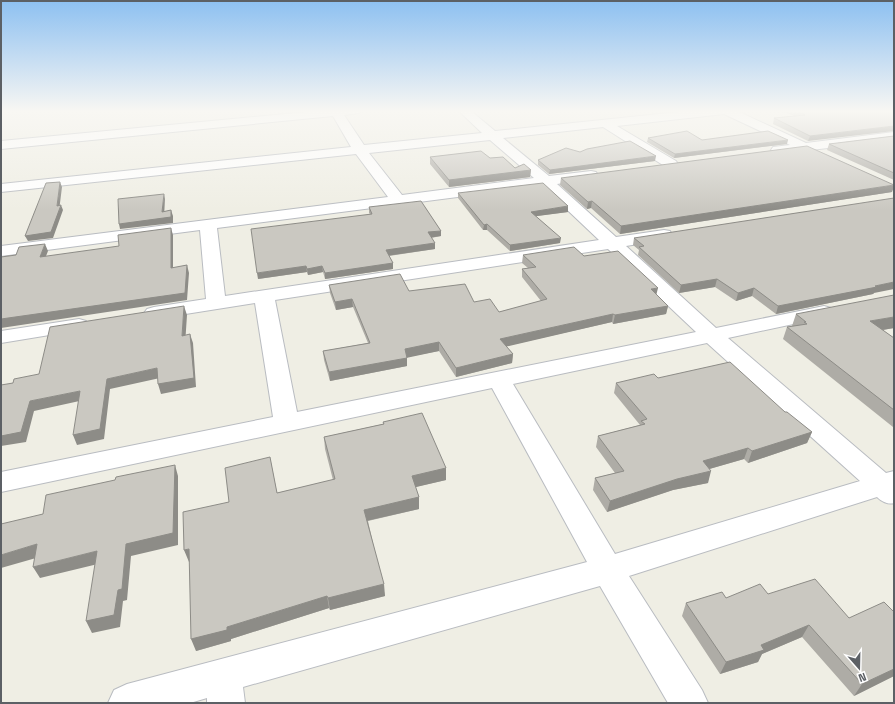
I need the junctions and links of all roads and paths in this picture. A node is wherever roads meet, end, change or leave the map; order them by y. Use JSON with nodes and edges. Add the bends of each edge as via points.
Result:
{"nodes":[{"id":1,"x":356,"y":144,"type":"edge"},
{"id":2,"x":418,"y":144,"type":"edge"},
{"id":3,"x":501,"y":144,"type":"edge"},
{"id":4,"x":641,"y":144,"type":"edge"},
{"id":5,"x":799,"y":144,"type":"edge"},
{"id":6,"x":831,"y":144,"type":"edge"},
{"id":7,"x":806,"y":147,"type":"junction"},
{"id":8,"x":360,"y":150,"type":"junction"},
{"id":9,"x":766,"y":152,"type":"edge"},
{"id":10,"x":826,"y":156,"type":"edge"},
{"id":11,"x":687,"y":162,"type":"edge"},
{"id":12,"x":672,"y":164,"type":"junction"},
{"id":13,"x":648,"y":167,"type":"edge"},
{"id":14,"x":609,"y":172,"type":"edge"},
{"id":15,"x":546,"y":181,"type":"junction"},
{"id":16,"x":1,"y":188,"type":"edge"},
{"id":17,"x":398,"y":200,"type":"junction"},
{"id":18,"x":208,"y":224,"type":"junction"},
{"id":19,"x":681,"y":232,"type":"edge"},
{"id":20,"x":611,"y":243,"type":"junction"},
{"id":21,"x":1,"y":251,"type":"edge"},
{"id":22,"x":264,"y":296,"type":"junction"},
{"id":23,"x":216,"y":303,"type":"junction"},
{"id":24,"x":848,"y":307,"type":"edge"},
{"id":25,"x":139,"y":316,"type":"edge"},
{"id":26,"x":93,"y":323,"type":"edge"},
{"id":27,"x":710,"y":334,"type":"junction"},
{"id":28,"x":1,"y":337,"type":"edge"},
{"id":29,"x":500,"y":380,"type":"junction"},
{"id":30,"x":286,"y":422,"type":"junction"},
{"id":31,"x":1,"y":482,"type":"edge"},
{"id":32,"x":890,"y":487,"type":"edge"},
{"id":33,"x":608,"y":570,"type":"junction"},
{"id":34,"x":225,"y":689,"type":"edge"},
{"id":35,"x":127,"y":703,"type":"edge"},
{"id":36,"x":689,"y":703,"type":"edge"}],
"edges":[{"from":1,"to":8,"type":"street"},
{"from":2,"to":8,"type":"street"},
{"from":3,"to":15,"type":"street"},
{"from":4,"to":12,"type":"street"},
{"from":5,"to":7,"type":"street"},
{"from":6,"to":7,"type":"street"},
{"from":7,"to":9,"type":"street"},
{"from":7,"to":10,"type":"street"},
{"from":8,"to":16,"type":"street"},
{"from":8,"to":17,"type":"street"},
{"from":11,"to":12,"type":"street"},
{"from":12,"to":13,"type":"street"},
{"from":14,"to":15,"type":"street"},
{"from":15,"to":17,"type":"street"},
{"from":15,"to":20,"type":"street"},
{"from":17,"to":18,"type":"street"},
{"from":18,"to":21,"type":"street"},
{"from":18,"to":23,"type":"street"},
{"from":19,"to":20,"type":"street"},
{"from":20,"to":22,"type":"street"},
{"from":20,"to":27,"type":"street"},
{"from":22,"to":23,"type":"street"},
{"from":22,"to":30,"type":"street"},
{"from":23,"to":25,"type":"street"},
{"from":24,"to":27,"type":"street"},
{"from":26,"to":28,"type":"street"},
{"from":27,"to":29,"type":"street"},
{"from":27,"to":32,"type":"street"},
{"from":29,"to":30,"type":"street"},
{"from":29,"to":33,"type":"street"},
{"from":30,"to":31,"type":"street"},
{"from":32,"to":33,"type":"street"},
{"from":33,"to":34,"type":"street"},
{"from":33,"to":36,"type":"street"},
{"from":34,"to":35,"type":"street"}]}
